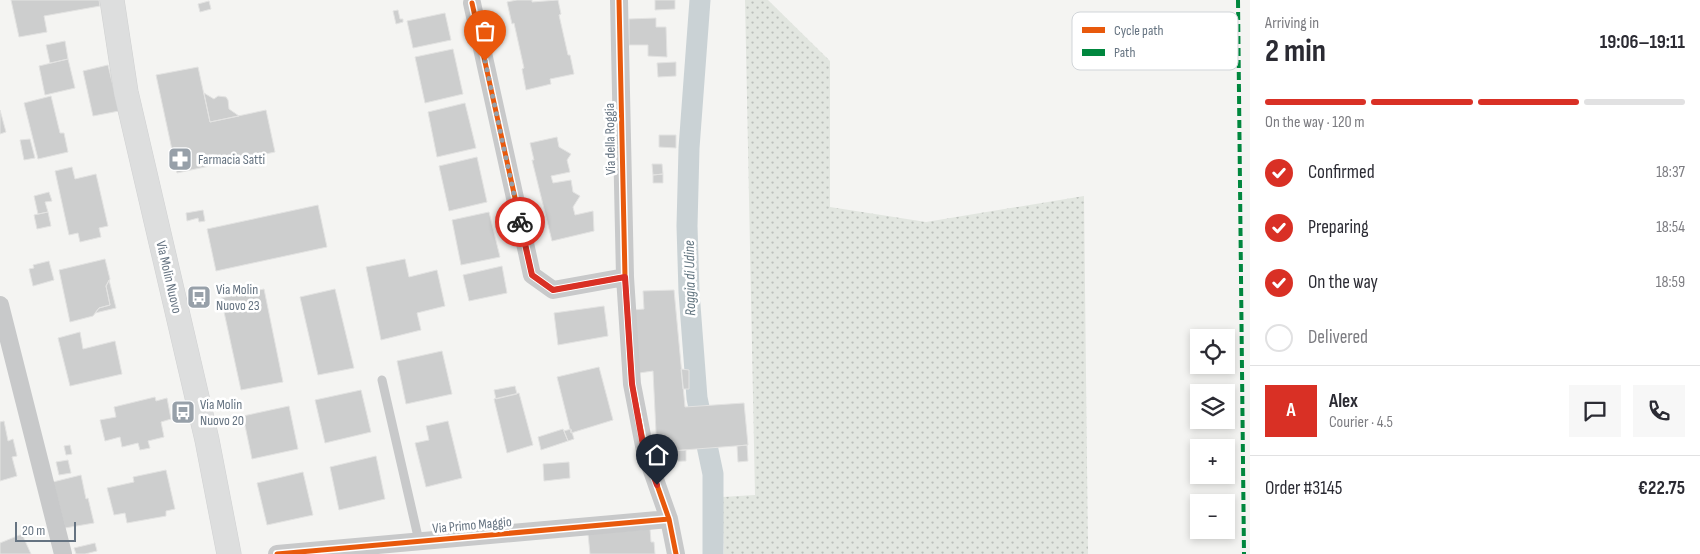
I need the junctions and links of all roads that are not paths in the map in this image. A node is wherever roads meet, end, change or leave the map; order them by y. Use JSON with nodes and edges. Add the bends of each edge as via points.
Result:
{"nodes":[{"id":1,"x":112,"y":0,"type":"edge"},
{"id":2,"x":619,"y":0,"type":"edge"},
{"id":3,"x":472,"y":3,"type":"dead end"},
{"id":4,"x":625,"y":277,"type":"junction"},
{"id":5,"x":0,"y":305,"type":"edge"},
{"id":6,"x":382,"y":380,"type":"dead end"},
{"id":7,"x":669,"y":519,"type":"junction"},
{"id":8,"x":419,"y":541,"type":"junction"},
{"id":9,"x":63,"y":554,"type":"edge"},
{"id":10,"x":228,"y":554,"type":"edge"},
{"id":11,"x":277,"y":554,"type":"edge"},
{"id":12,"x":676,"y":554,"type":"edge"}],
"edges":[{"from":1,"to":10,"type":"main road","name":"Via Molin Nuovo","via":[[126,92],[207,440]]},
{"from":2,"to":4,"type":"street","name":"Via della Roggia"},
{"from":3,"to":4,"type":"street","via":[[532,275],[553,290]]},
{"from":4,"to":7,"type":"street","name":"Via della Roggia","via":[[632,384],[644,451]]},
{"from":5,"to":9,"type":"street"},
{"from":6,"to":8,"type":"lane"},
{"from":7,"to":8,"type":"street","name":"Via Primo Maggio"},
{"from":7,"to":12,"type":"street","name":"Via della Roggia"},
{"from":8,"to":11,"type":"street","name":"Via Primo Maggio"}]}
